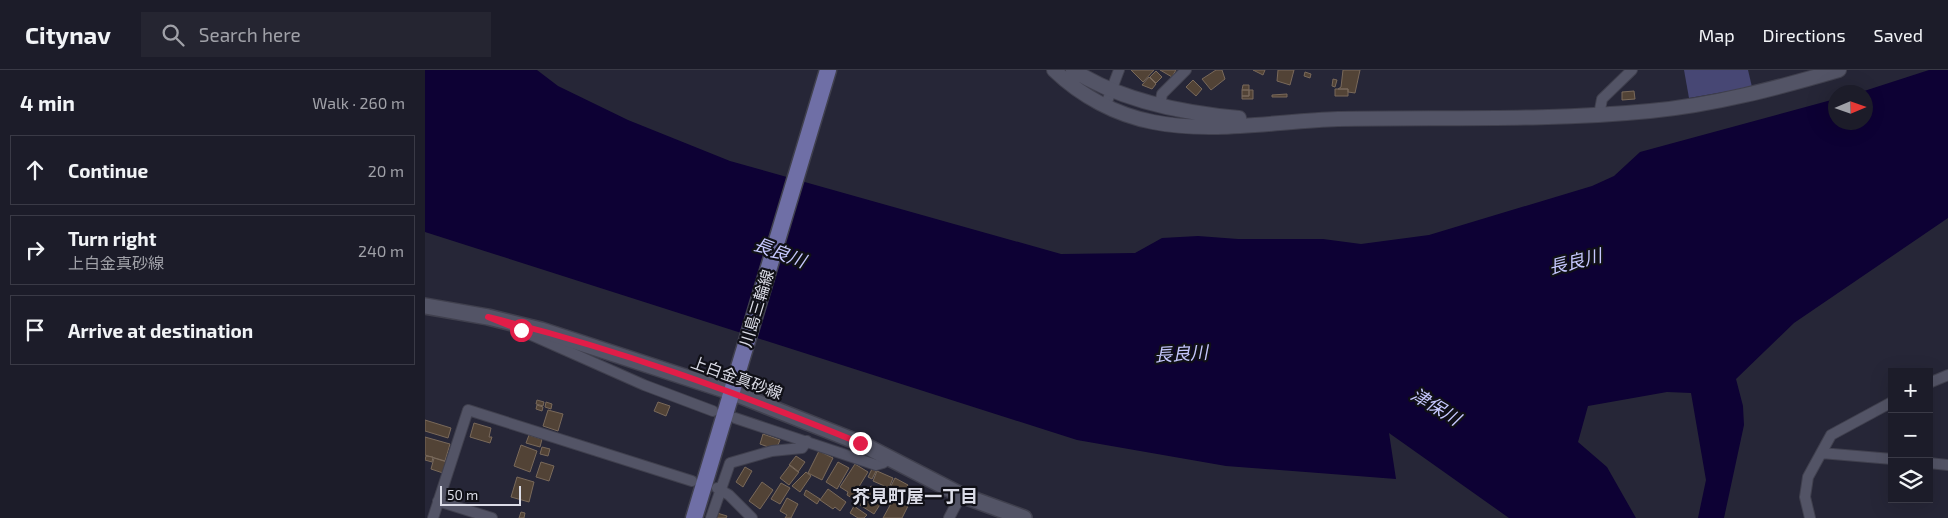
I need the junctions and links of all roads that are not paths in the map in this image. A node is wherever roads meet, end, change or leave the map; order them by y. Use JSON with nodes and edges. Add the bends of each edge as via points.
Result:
{"nodes":[{"id":1,"x":828,"y":70,"type":"edge"},
{"id":2,"x":1054,"y":70,"type":"edge"},
{"id":3,"x":1073,"y":70,"type":"edge"},
{"id":4,"x":1119,"y":70,"type":"edge"},
{"id":5,"x":1186,"y":70,"type":"edge"},
{"id":6,"x":1632,"y":70,"type":"edge"},
{"id":7,"x":1839,"y":70,"type":"edge"},
{"id":8,"x":1113,"y":89,"type":"junction"},
{"id":9,"x":1159,"y":104,"type":"junction"},
{"id":10,"x":1105,"y":107,"type":"junction"},
{"id":11,"x":1599,"y":114,"type":"junction"},
{"id":12,"x":1298,"y":121,"type":"junction"},
{"id":13,"x":425,"y":306,"type":"edge"},
{"id":14,"x":488,"y":317,"type":"junction"},
{"id":15,"x":1948,"y":375,"type":"edge"},
{"id":16,"x":1933,"y":382,"type":"edge"},
{"id":17,"x":731,"y":392,"type":"junction"},
{"id":18,"x":1888,"y":404,"type":"edge"},
{"id":19,"x":713,"y":411,"type":"dead end"},
{"id":20,"x":735,"y":418,"type":"dead end"},
{"id":21,"x":807,"y":441,"type":"junction"},
{"id":22,"x":1821,"y":453,"type":"junction"},
{"id":23,"x":891,"y":457,"type":"junction"},
{"id":24,"x":1888,"y":459,"type":"edge"},
{"id":25,"x":1933,"y":463,"type":"edge"},
{"id":26,"x":1948,"y":465,"type":"edge"},
{"id":27,"x":692,"y":481,"type":"dead end"},
{"id":28,"x":719,"y":489,"type":"junction"},
{"id":29,"x":961,"y":495,"type":"junction"},
{"id":30,"x":438,"y":501,"type":"junction"},
{"id":31,"x":433,"y":518,"type":"edge"},
{"id":32,"x":492,"y":518,"type":"edge"},
{"id":33,"x":694,"y":518,"type":"edge"},
{"id":34,"x":711,"y":518,"type":"edge"},
{"id":35,"x":752,"y":518,"type":"edge"},
{"id":36,"x":949,"y":518,"type":"edge"},
{"id":37,"x":1024,"y":518,"type":"edge"},
{"id":38,"x":1810,"y":518,"type":"edge"}],
"edges":[{"from":1,"to":17,"type":"main road","name":"川島三輪線"},
{"from":2,"to":10,"type":"street"},
{"from":3,"to":8,"type":"street"},
{"from":4,"to":8,"type":"street"},
{"from":5,"to":9,"type":"street","via":[[1162,94]]},
{"from":6,"to":11,"type":"street","via":[[1602,99]]},
{"from":7,"to":11,"type":"street","via":[[1715,101],[1651,111]]},
{"from":8,"to":9,"type":"street"},
{"from":8,"to":10,"type":"street"},
{"from":9,"to":12,"type":"street","via":[[1198,114]]},
{"from":10,"to":12,"type":"street","via":[[1153,122],[1199,127]]},
{"from":11,"to":12,"type":"street"},
{"from":13,"to":14,"type":"main road","name":"上白金真砂線"},
{"from":14,"to":17,"type":"main road","name":"上白金真砂線","via":[[541,330]]},
{"from":14,"to":19,"type":"street","via":[[644,385]]},
{"from":15,"to":16,"type":"street"},
{"from":17,"to":23,"type":"main road","name":"上白金真砂線"},
{"from":17,"to":33,"type":"main road","name":"川島三輪線"},
{"from":18,"to":22,"type":"street","via":[[1831,436]]},
{"from":20,"to":21,"type":"street"},
{"from":21,"to":23,"type":"street","via":[[876,464]]},
{"from":21,"to":28,"type":"street","via":[[802,448],[772,451],[730,463]]},
{"from":22,"to":24,"type":"street"},
{"from":22,"to":38,"type":"street","via":[[1808,477],[1805,497]]},
{"from":23,"to":29,"type":"main road","name":"上白金真砂線"},
{"from":25,"to":26,"type":"street"},
{"from":27,"to":30,"type":"street","via":[[468,410]]},
{"from":28,"to":34,"type":"street"},
{"from":28,"to":35,"type":"street"},
{"from":29,"to":36,"type":"street"},
{"from":29,"to":37,"type":"main road","name":"上白金真砂線"},
{"from":30,"to":31,"type":"street"},
{"from":30,"to":32,"type":"street"}]}
